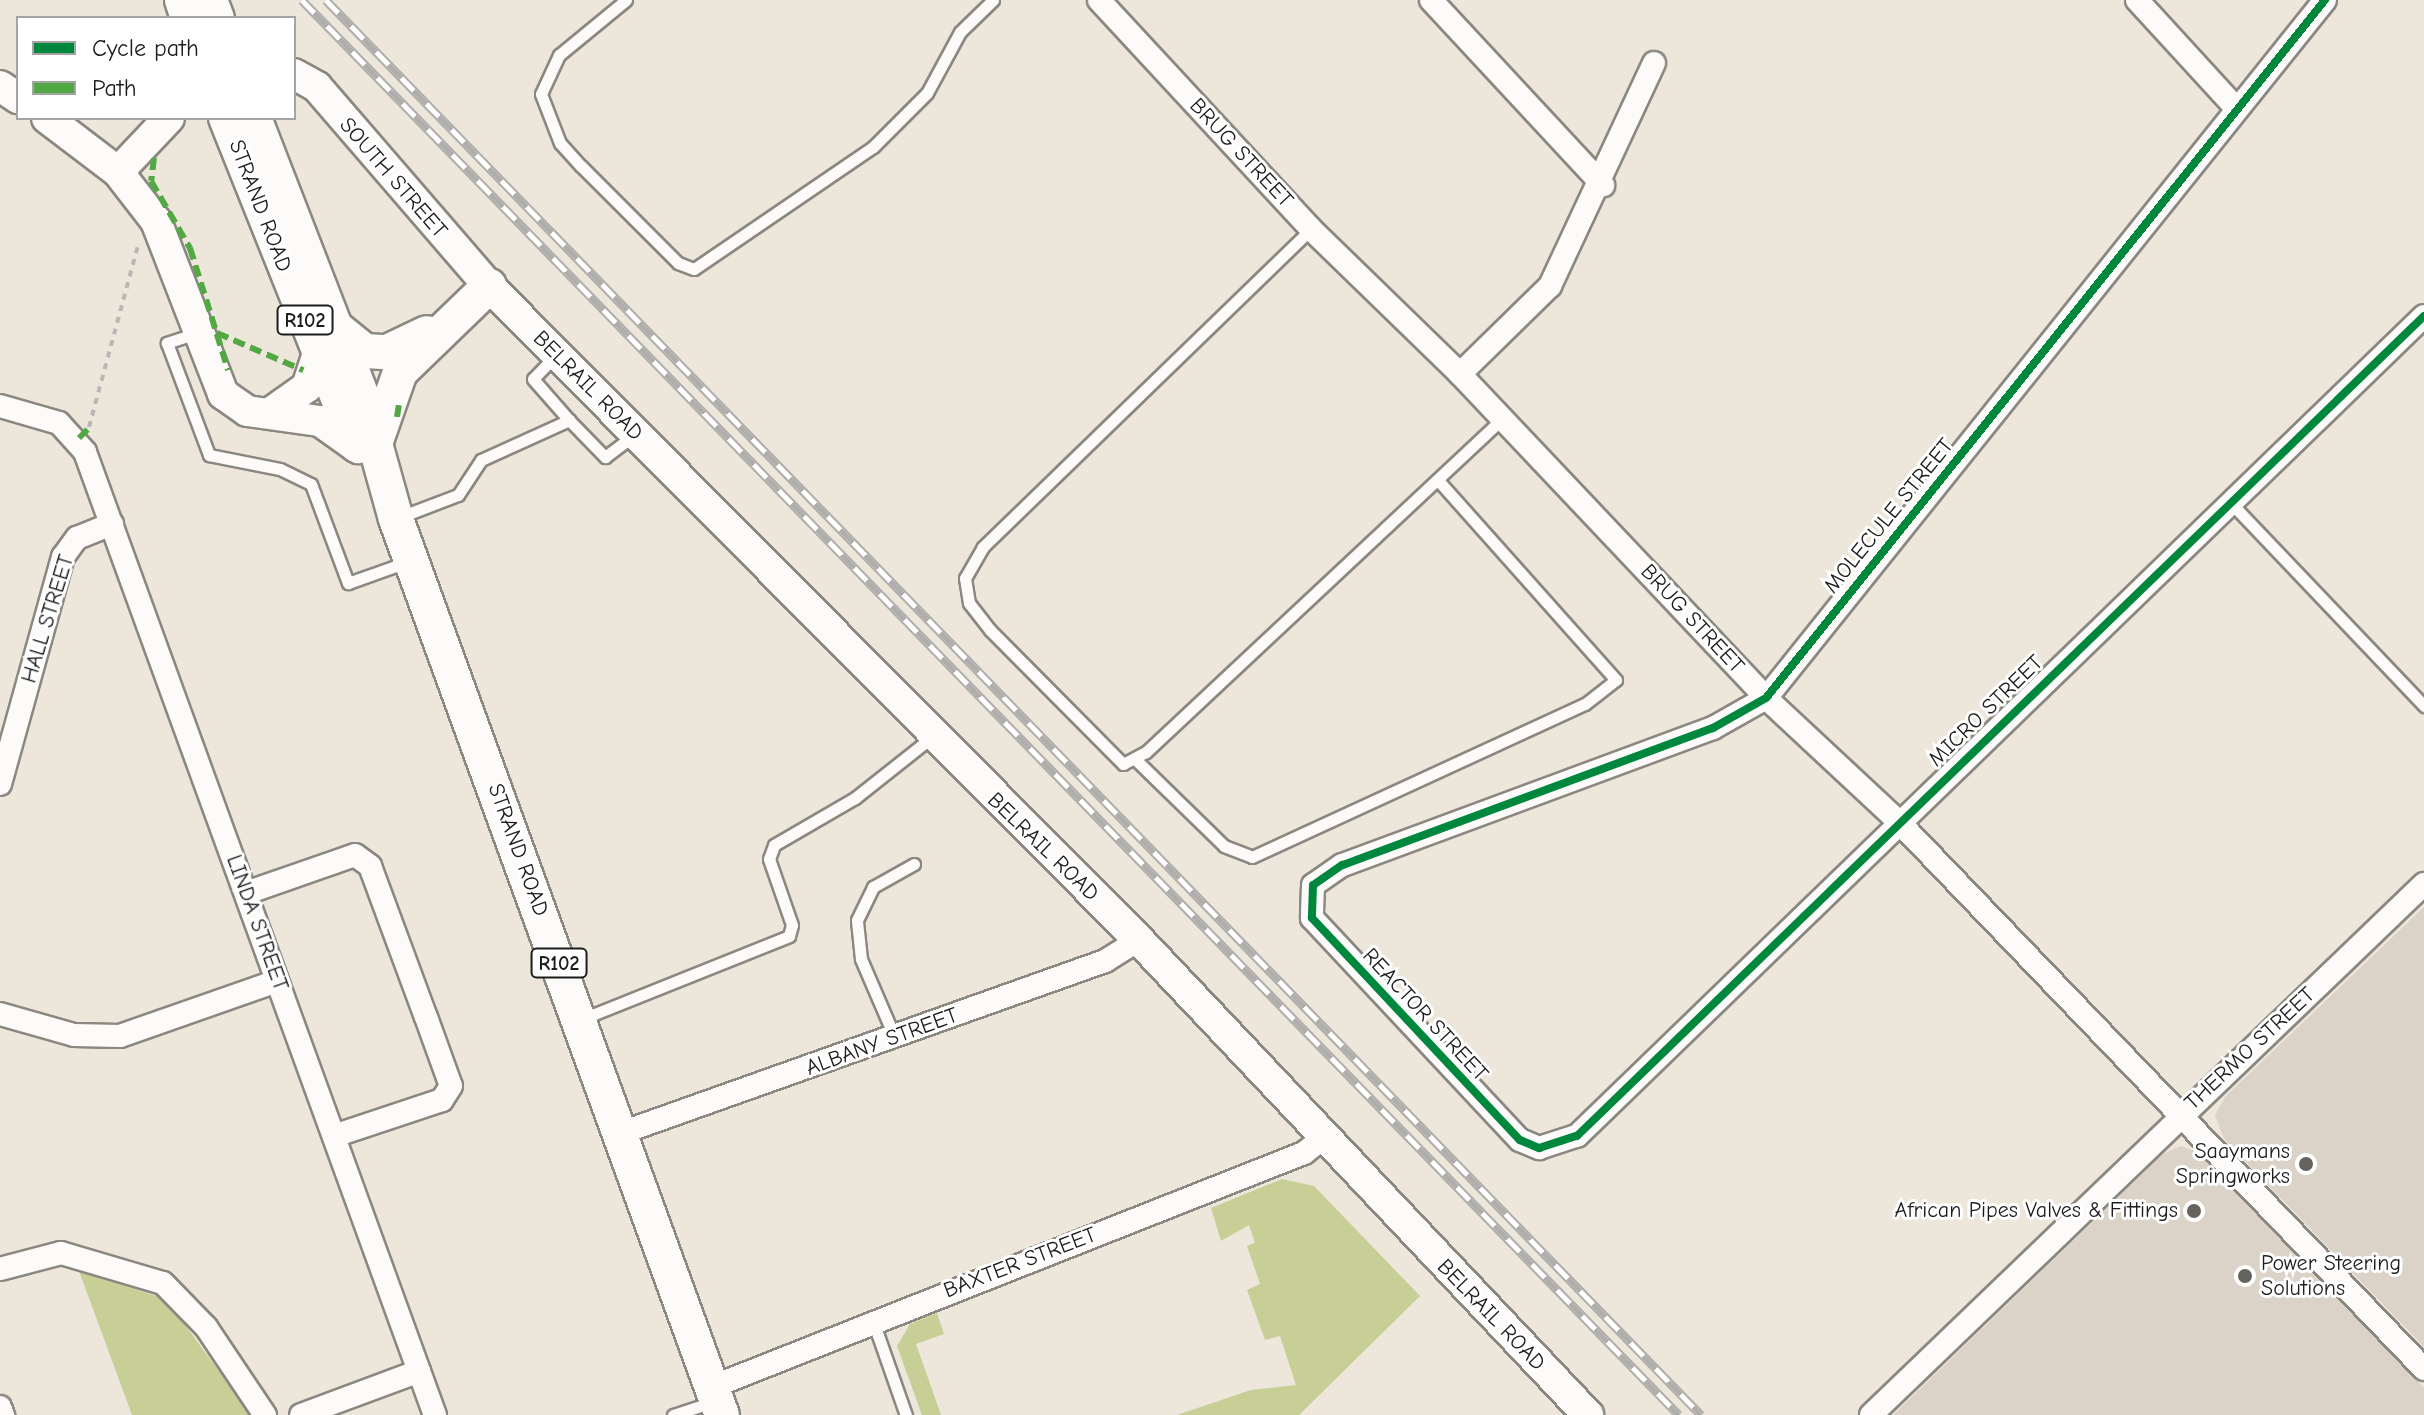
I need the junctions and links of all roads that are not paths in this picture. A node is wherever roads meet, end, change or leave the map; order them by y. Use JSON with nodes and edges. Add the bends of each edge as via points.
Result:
{"nodes":[{"id":1,"x":626,"y":0,"type":"edge"},
{"id":2,"x":993,"y":0,"type":"edge"},
{"id":3,"x":1099,"y":0,"type":"edge"},
{"id":4,"x":1431,"y":0,"type":"edge"},
{"id":5,"x":2137,"y":0,"type":"edge"},
{"id":6,"x":2325,"y":0,"type":"edge"},
{"id":7,"x":1654,"y":63,"type":"dead end"},
{"id":8,"x":296,"y":75,"type":"edge"},
{"id":9,"x":2236,"y":108,"type":"junction"},
{"id":10,"x":50,"y":120,"type":"edge"},
{"id":11,"x":167,"y":120,"type":"edge"},
{"id":12,"x":236,"y":120,"type":"edge"},
{"id":13,"x":118,"y":172,"type":"junction"},
{"id":14,"x":1603,"y":185,"type":"junction"},
{"id":15,"x":1311,"y":229,"type":"junction"},
{"id":16,"x":489,"y":286,"type":"junction"},
{"id":17,"x":2424,"y":316,"type":"edge"},
{"id":18,"x":439,"y":327,"type":"junction"},
{"id":19,"x":200,"y":332,"type":"junction"},
{"id":20,"x":327,"y":340,"type":"junction"},
{"id":21,"x":557,"y":355,"type":"junction"},
{"id":22,"x":1460,"y":374,"type":"junction"},
{"id":23,"x":0,"y":406,"type":"edge"},
{"id":24,"x":270,"y":413,"type":"junction"},
{"id":25,"x":1502,"y":419,"type":"junction"},
{"id":26,"x":569,"y":420,"type":"junction"},
{"id":27,"x":636,"y":434,"type":"junction"},
{"id":28,"x":367,"y":445,"type":"junction"},
{"id":29,"x":1438,"y":480,"type":"junction"},
{"id":30,"x":2230,"y":502,"type":"junction"},
{"id":31,"x":395,"y":515,"type":"junction"},
{"id":32,"x":112,"y":524,"type":"junction"},
{"id":33,"x":412,"y":561,"type":"junction"},
{"id":34,"x":1766,"y":698,"type":"junction"},
{"id":35,"x":2424,"y":706,"type":"edge"},
{"id":36,"x":932,"y":737,"type":"junction"},
{"id":37,"x":1136,"y":760,"type":"junction"},
{"id":38,"x":0,"y":784,"type":"edge"},
{"id":39,"x":1897,"y":820,"type":"junction"},
{"id":40,"x":914,"y":864,"type":"dead end"},
{"id":41,"x":1342,"y":865,"type":"joint"},
{"id":42,"x":2424,"y":884,"type":"edge"},
{"id":43,"x":246,"y":893,"type":"junction"},
{"id":44,"x":1139,"y":940,"type":"junction"},
{"id":45,"x":277,"y":981,"type":"junction"},
{"id":46,"x":0,"y":1014,"type":"edge"},
{"id":47,"x":580,"y":1020,"type":"junction"},
{"id":48,"x":895,"y":1038,"type":"junction"},
{"id":49,"x":2181,"y":1114,"type":"junction"},
{"id":50,"x":621,"y":1133,"type":"junction"},
{"id":51,"x":334,"y":1136,"type":"junction"},
{"id":52,"x":1326,"y":1136,"type":"junction"},
{"id":53,"x":1577,"y":1136,"type":"joint"},
{"id":54,"x":0,"y":1269,"type":"edge"},
{"id":55,"x":873,"y":1320,"type":"junction"},
{"id":56,"x":2424,"y":1369,"type":"edge"},
{"id":57,"x":419,"y":1371,"type":"junction"},
{"id":58,"x":717,"y":1401,"type":"edge"},
{"id":59,"x":0,"y":1407,"type":"edge"},
{"id":60,"x":3,"y":1415,"type":"edge"},
{"id":61,"x":265,"y":1415,"type":"edge"},
{"id":62,"x":301,"y":1415,"type":"edge"},
{"id":63,"x":435,"y":1415,"type":"edge"},
{"id":64,"x":673,"y":1415,"type":"edge"},
{"id":65,"x":906,"y":1415,"type":"edge"},
{"id":66,"x":1588,"y":1415,"type":"edge"},
{"id":67,"x":1871,"y":1415,"type":"edge"}],
"edges":[{"from":1,"to":2,"type":"lane","via":[[559,55],[541,94],[560,143],[678,263],[694,269],[873,147],[927,93],[960,32]]},
{"from":3,"to":15,"type":"street","name":"BRUG STREET"},
{"from":4,"to":14,"type":"street"},
{"from":5,"to":9,"type":"street"},
{"from":6,"to":9,"type":"street","name":"MOLECULE STREET"},
{"from":7,"to":14,"type":"street"},
{"from":8,"to":16,"type":"street","name":"SOUTH STREET","via":[[317,87]]},
{"from":9,"to":34,"type":"street","name":"MOLECULE STREET"},
{"from":10,"to":13,"type":"street"},
{"from":11,"to":13,"type":"street"},
{"from":12,"to":20,"type":"main road","name":"STRAND ROAD","number":"R102"},
{"from":13,"to":19,"type":"street","via":[[166,238]]},
{"from":14,"to":22,"type":"street","via":[[1550,286]]},
{"from":15,"to":22,"type":"street","name":"BRUG STREET"},
{"from":15,"to":37,"type":"lane","via":[[983,547],[965,578],[969,603],[990,630],[1123,764]]},
{"from":16,"to":18,"type":"main road"},
{"from":16,"to":21,"type":"street","name":"BELRAIL ROAD"},
{"from":17,"to":30,"type":"street","name":"MICRO STREET"},
{"from":18,"to":20,"type":"main road","via":[[387,352]]},
{"from":18,"to":28,"type":"main road","via":[[400,372]]},
{"from":19,"to":24,"type":"street","via":[[223,394],[247,411]]},
{"from":19,"to":33,"type":"lane","via":[[167,343],[209,455],[280,469],[311,484],[348,583]]},
{"from":20,"to":24,"type":"street","via":[[307,387]]},
{"from":20,"to":28,"type":"main road","name":"STRAND ROAD","number":"R102"},
{"from":21,"to":26,"type":"lane","via":[[533,379]]},
{"from":21,"to":27,"type":"street","name":"BELRAIL ROAD"},
{"from":22,"to":25,"type":"street","name":"BRUG STREET"},
{"from":23,"to":32,"type":"street","name":"LINDA STREET","via":[[82,432]]},
{"from":24,"to":28,"type":"street","via":[[320,421]]},
{"from":25,"to":29,"type":"lane"},
{"from":25,"to":34,"type":"street","name":"BRUG STREET"},
{"from":26,"to":27,"type":"lane","via":[[605,457]]},
{"from":26,"to":31,"type":"lane","via":[[481,460],[458,495]]},
{"from":27,"to":36,"type":"street","name":"BELRAIL ROAD"},
{"from":28,"to":31,"type":"main road","name":"STRAND ROAD","number":"R102"},
{"from":29,"to":37,"type":"lane"},
{"from":29,"to":37,"type":"lane","via":[[1616,680],[1585,704],[1252,857],[1224,846]]},
{"from":30,"to":35,"type":"lane"},
{"from":30,"to":39,"type":"street","name":"MICRO STREET"},
{"from":31,"to":33,"type":"main road","name":"STRAND ROAD","number":"R102"},
{"from":32,"to":38,"type":"street","name":"HALL STREET","via":[[77,538],[63,557]]},
{"from":32,"to":43,"type":"street","name":"LINDA STREET"},
{"from":33,"to":47,"type":"main road","name":"STRAND ROAD","number":"R102"},
{"from":34,"to":39,"type":"street","name":"BRUG STREET"},
{"from":34,"to":41,"type":"street","name":"MOLECULE STREET","via":[[1713,728]]},
{"from":36,"to":44,"type":"street","name":"BELRAIL ROAD"},
{"from":36,"to":47,"type":"lane","via":[[855,798],[774,845],[769,859],[792,925],[789,936]]},
{"from":39,"to":49,"type":"street","name":"BRUG STREET"},
{"from":39,"to":53,"type":"street","name":"MICRO STREET"},
{"from":40,"to":48,"type":"lane","via":[[873,887],[857,920],[861,959]]},
{"from":41,"to":53,"type":"street","name":"REACTOR STREET","via":[[1313,885],[1309,909],[1321,930],[1520,1140],[1539,1148]]},
{"from":42,"to":49,"type":"street","name":"THERMO STREET"},
{"from":43,"to":45,"type":"street","name":"LINDA STREET"},
{"from":43,"to":51,"type":"street","via":[[355,855],[370,866],[451,1086],[442,1100]]},
{"from":44,"to":48,"type":"street","name":"ALBANY STREET","via":[[1105,961]]},
{"from":44,"to":52,"type":"street","name":"BELRAIL ROAD"},
{"from":45,"to":46,"type":"street","via":[[120,1036],[74,1035]]},
{"from":45,"to":51,"type":"street","name":"LINDA STREET"},
{"from":47,"to":50,"type":"main road","name":"STRAND ROAD","number":"R102"},
{"from":48,"to":50,"type":"street","name":"ALBANY STREET"},
{"from":49,"to":56,"type":"street","name":"BRUG STREET"},
{"from":49,"to":67,"type":"street","name":"THERMO STREET"},
{"from":50,"to":58,"type":"main road","name":"STRAND ROAD","number":"R102"},
{"from":51,"to":57,"type":"street","name":"LINDA STREET"},
{"from":52,"to":55,"type":"street","name":"BAXTER STREET","via":[[1304,1153]]},
{"from":52,"to":66,"type":"street","name":"BELRAIL ROAD"},
{"from":54,"to":61,"type":"street","via":[[61,1253],[163,1283],[206,1327]]},
{"from":55,"to":58,"type":"street","name":"BAXTER STREET"},
{"from":55,"to":65,"type":"lane"},
{"from":57,"to":62,"type":"street"},
{"from":57,"to":63,"type":"street","name":"LINDA STREET"},
{"from":58,"to":64,"type":"lane"},
{"from":59,"to":60,"type":"street"}]}
